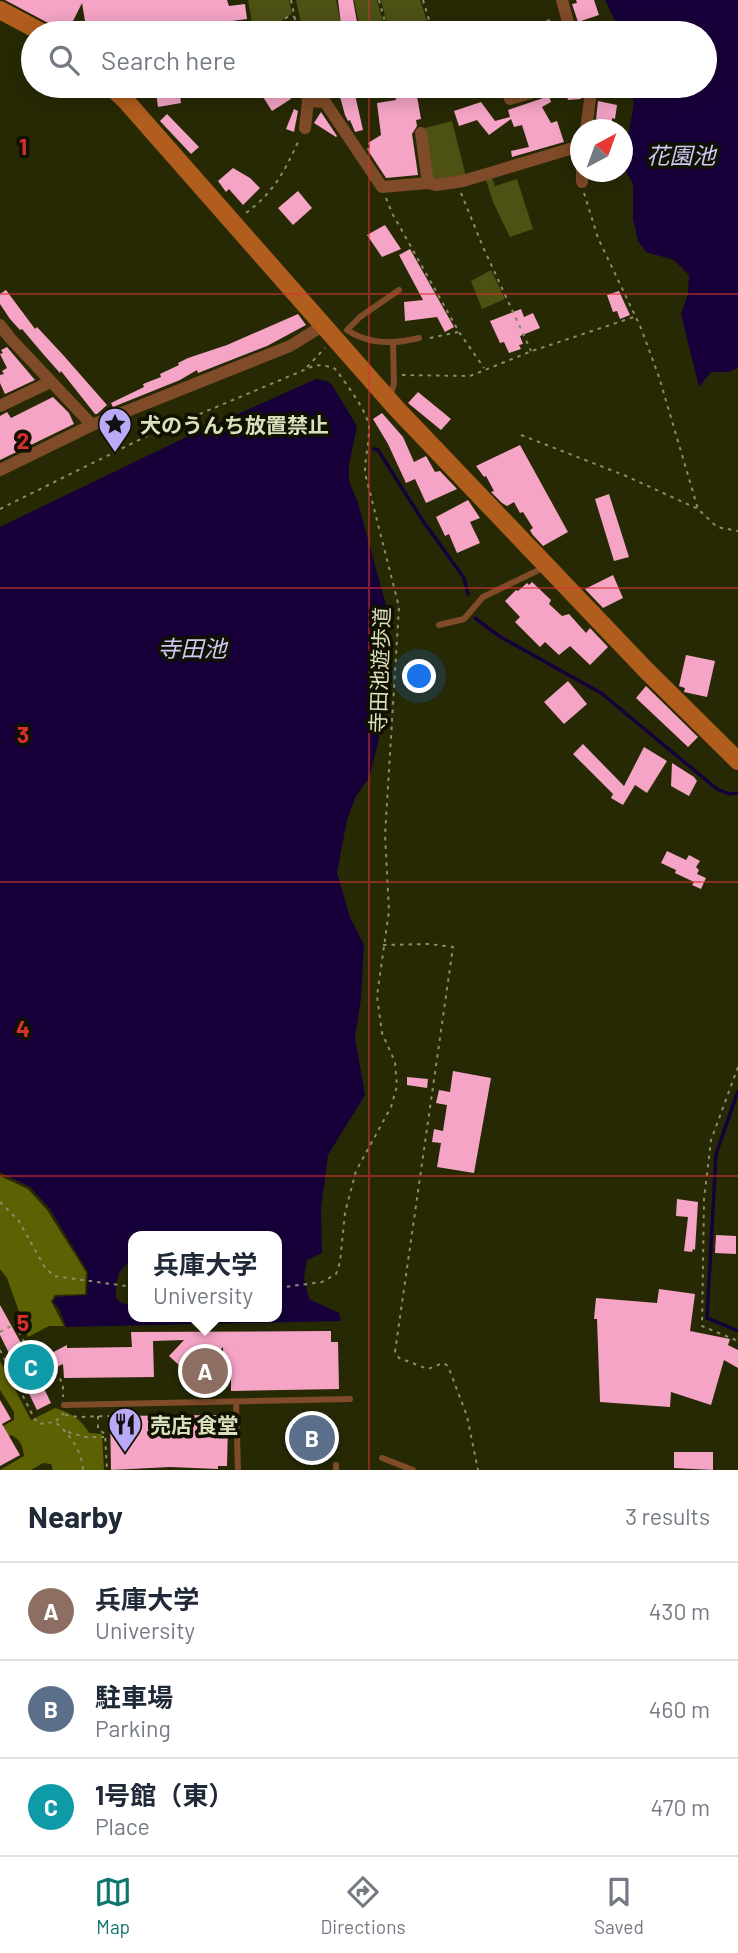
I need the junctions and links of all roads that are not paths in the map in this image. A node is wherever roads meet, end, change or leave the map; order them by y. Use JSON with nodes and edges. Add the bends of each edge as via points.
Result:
{"nodes":[{"id":1,"x":562,"y":0,"type":"edge"},
{"id":2,"x":0,"y":10,"type":"edge"},
{"id":3,"x":21,"y":21,"type":"edge"},
{"id":4,"x":567,"y":21,"type":"edge"},
{"id":5,"x":121,"y":98,"type":"edge"},
{"id":6,"x":590,"y":98,"type":"edge"},
{"id":7,"x":308,"y":100,"type":"joint"},
{"id":8,"x":587,"y":119,"type":"edge"},
{"id":9,"x":305,"y":128,"type":"road end"},
{"id":10,"x":421,"y":133,"type":"dead end"},
{"id":11,"x":570,"y":149,"type":"edge"},
{"id":12,"x":428,"y":183,"type":"junction"},
{"id":13,"x":399,"y":290,"type":"dead end"},
{"id":14,"x":0,"y":325,"type":"edge"},
{"id":15,"x":324,"y":325,"type":"junction"},
{"id":16,"x":419,"y":338,"type":"road end"},
{"id":17,"x":5,"y":340,"type":"edge"},
{"id":18,"x":393,"y":344,"type":"junction"},
{"id":19,"x":50,"y":382,"type":"junction"},
{"id":20,"x":389,"y":400,"type":"junction"},
{"id":21,"x":0,"y":406,"type":"edge"},
{"id":22,"x":92,"y":425,"type":"junction"},
{"id":23,"x":0,"y":470,"type":"edge"},
{"id":24,"x":547,"y":566,"type":"junction"},
{"id":25,"x":439,"y":625,"type":"dead end"},
{"id":26,"x":738,"y":761,"type":"edge"},
{"id":27,"x":349,"y":1399,"type":"dead end"},
{"id":28,"x":236,"y":1402,"type":"junction"},
{"id":29,"x":64,"y":1405,"type":"road end"},
{"id":30,"x":382,"y":1458,"type":"dead end"},
{"id":31,"x":238,"y":1470,"type":"edge"},
{"id":32,"x":413,"y":1470,"type":"edge"}],
"edges":[{"from":1,"to":4,"type":"street"},
{"from":2,"to":3,"type":"street"},
{"from":5,"to":15,"type":"street"},
{"from":6,"to":8,"type":"street"},
{"from":7,"to":9,"type":"street"},
{"from":7,"to":12,"type":"street","via":[[325,102],[382,187]]},
{"from":10,"to":12,"type":"street"},
{"from":11,"to":12,"type":"street","via":[[457,182]]},
{"from":13,"to":18,"type":"lane","via":[[348,330],[356,337]]},
{"from":14,"to":17,"type":"street"},
{"from":15,"to":20,"type":"street"},
{"from":15,"to":22,"type":"street","via":[[290,346]]},
{"from":16,"to":18,"type":"lane"},
{"from":17,"to":19,"type":"street"},
{"from":18,"to":20,"type":"lane","via":[[394,383]]},
{"from":19,"to":21,"type":"street"},
{"from":19,"to":22,"type":"street"},
{"from":20,"to":24,"type":"street"},
{"from":22,"to":23,"type":"street"},
{"from":24,"to":25,"type":"lane","via":[[483,597],[464,619]]},
{"from":24,"to":26,"type":"street"},
{"from":27,"to":28,"type":"lane"},
{"from":28,"to":29,"type":"lane"},
{"from":28,"to":31,"type":"lane"},
{"from":30,"to":32,"type":"lane"}]}
